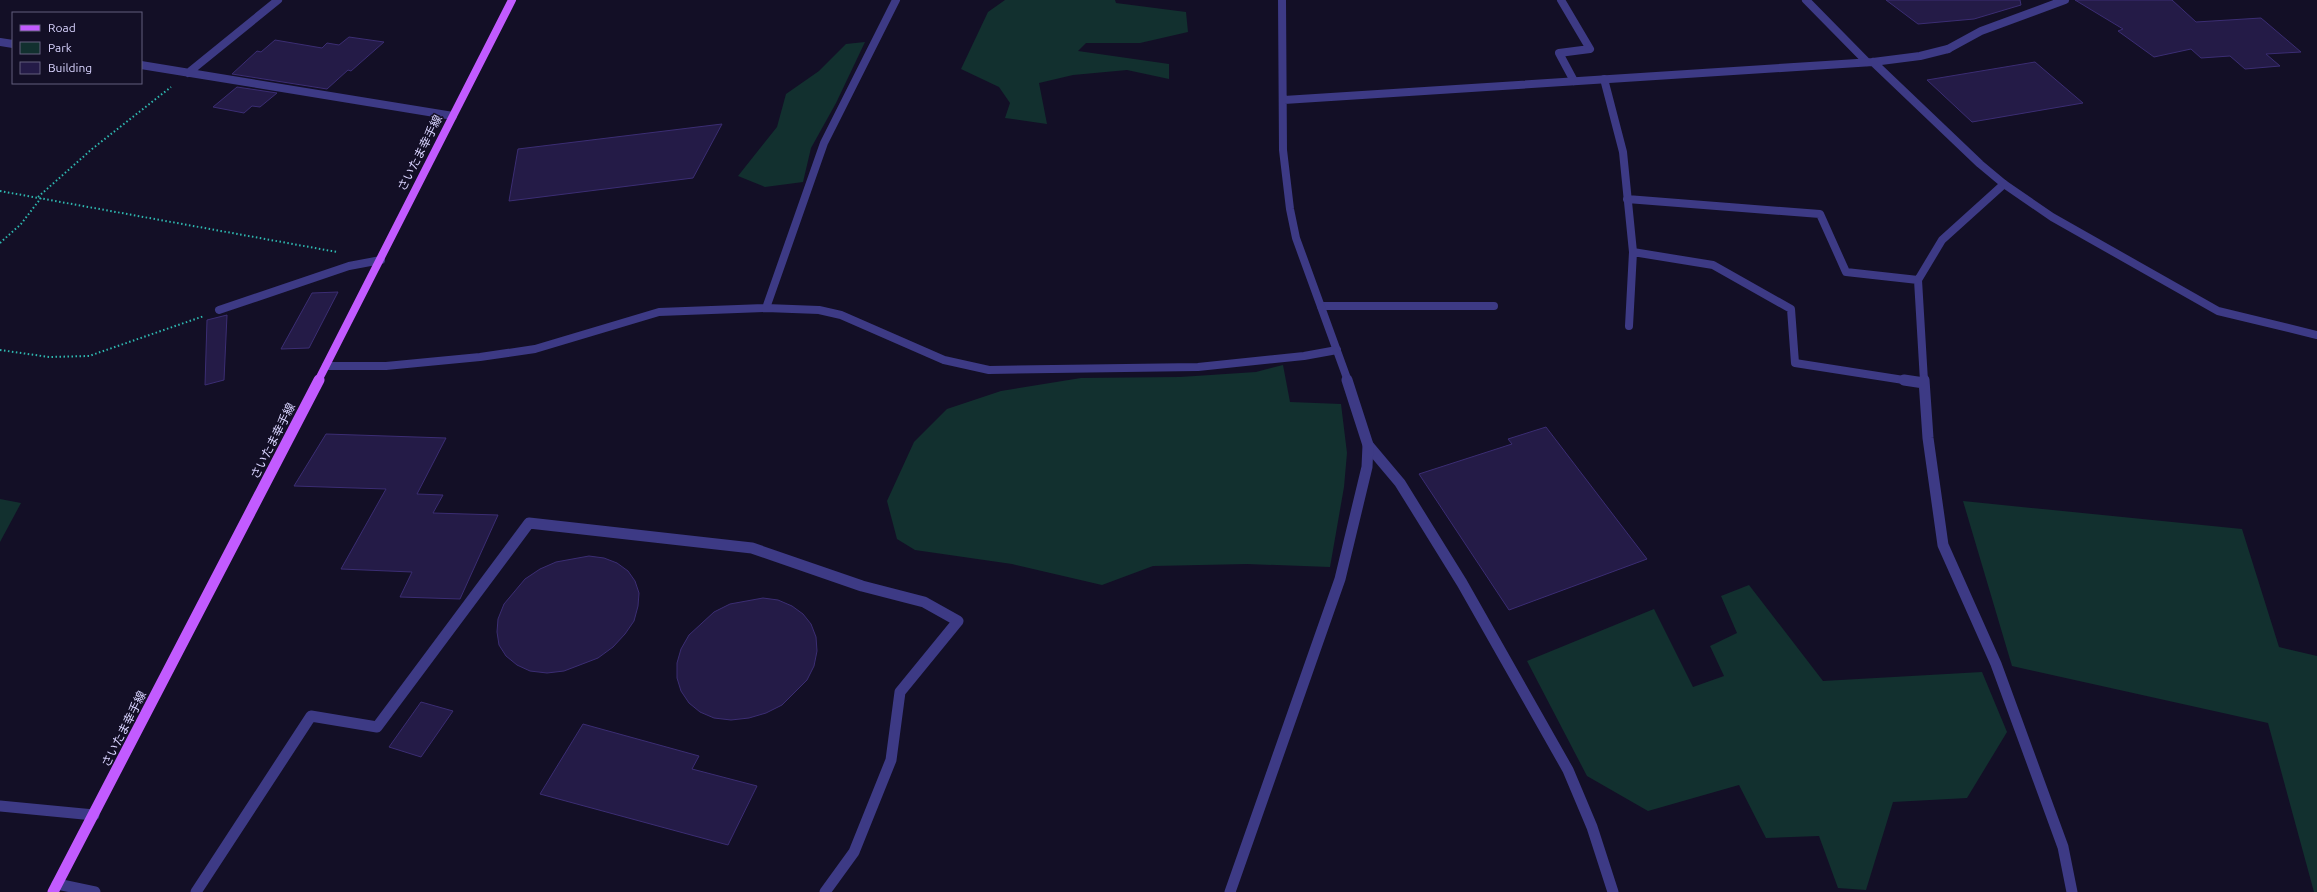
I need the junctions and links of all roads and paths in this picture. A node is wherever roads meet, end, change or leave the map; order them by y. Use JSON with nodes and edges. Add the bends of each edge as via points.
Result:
{"nodes":[{"id":1,"x":278,"y":0,"type":"edge"},
{"id":2,"x":512,"y":0,"type":"edge"},
{"id":3,"x":896,"y":0,"type":"edge"},
{"id":4,"x":1282,"y":0,"type":"edge"},
{"id":5,"x":1561,"y":0,"type":"edge"},
{"id":6,"x":1806,"y":0,"type":"edge"},
{"id":7,"x":2064,"y":0,"type":"edge"},
{"id":8,"x":0,"y":42,"type":"edge"},
{"id":9,"x":12,"y":44,"type":"edge"},
{"id":10,"x":1870,"y":62,"type":"junction"},
{"id":11,"x":142,"y":65,"type":"edge"},
{"id":12,"x":189,"y":73,"type":"junction"},
{"id":13,"x":1604,"y":79,"type":"junction"},
{"id":14,"x":1574,"y":81,"type":"junction"},
{"id":15,"x":1284,"y":100,"type":"junction"},
{"id":16,"x":453,"y":116,"type":"junction"},
{"id":17,"x":2004,"y":184,"type":"junction"},
{"id":18,"x":0,"y":191,"type":"edge"},
{"id":19,"x":37,"y":197,"type":"junction"},
{"id":20,"x":41,"y":198,"type":"junction"},
{"id":21,"x":1628,"y":199,"type":"junction"},
{"id":22,"x":0,"y":243,"type":"edge"},
{"id":23,"x":1633,"y":252,"type":"junction"},
{"id":24,"x":343,"y":253,"type":"dead end"},
{"id":25,"x":381,"y":260,"type":"junction"},
{"id":26,"x":1918,"y":280,"type":"junction"},
{"id":27,"x":1321,"y":306,"type":"junction"},
{"id":28,"x":1494,"y":306,"type":"dead end"},
{"id":29,"x":766,"y":308,"type":"junction"},
{"id":30,"x":219,"y":310,"type":"joint"},
{"id":31,"x":1629,"y":326,"type":"dead end"},
{"id":32,"x":2317,"y":336,"type":"edge"},
{"id":33,"x":0,"y":350,"type":"edge"},
{"id":34,"x":1337,"y":350,"type":"junction"},
{"id":35,"x":326,"y":366,"type":"junction"},
{"id":36,"x":1924,"y":383,"type":"junction"},
{"id":37,"x":1368,"y":445,"type":"junction"},
{"id":38,"x":0,"y":806,"type":"edge"},
{"id":39,"x":94,"y":815,"type":"junction"},
{"id":40,"x":55,"y":888,"type":"edge"},
{"id":41,"x":96,"y":892,"type":"edge"},
{"id":42,"x":196,"y":892,"type":"edge"},
{"id":43,"x":825,"y":892,"type":"edge"},
{"id":44,"x":1230,"y":892,"type":"edge"},
{"id":45,"x":1613,"y":892,"type":"edge"},
{"id":46,"x":2072,"y":892,"type":"edge"}],
"edges":[{"from":1,"to":12,"type":"street"},
{"from":2,"to":16,"type":"main road","name":"さいたま幸手線"},
{"from":3,"to":29,"type":"street","via":[[824,143]]},
{"from":4,"to":15,"type":"street"},
{"from":5,"to":14,"type":"street","via":[[1590,49],[1559,53]]},
{"from":6,"to":10,"type":"street"},
{"from":7,"to":10,"type":"street","via":[[1980,31],[1948,49],[1920,56]]},
{"from":8,"to":9,"type":"street"},
{"from":10,"to":13,"type":"street"},
{"from":10,"to":17,"type":"street"},
{"from":11,"to":12,"type":"street"},
{"from":12,"to":16,"type":"street"},
{"from":12,"to":19,"type":"path","via":[[92,149]]},
{"from":13,"to":14,"type":"street"},
{"from":13,"to":21,"type":"street","via":[[1623,152]]},
{"from":14,"to":15,"type":"street"},
{"from":15,"to":27,"type":"street","via":[[1288,209]]},
{"from":16,"to":25,"type":"main road","name":"さいたま幸手線"},
{"from":17,"to":26,"type":"street","via":[[1942,240]]},
{"from":17,"to":32,"type":"street","via":[[2052,217],[2218,311]]},
{"from":18,"to":19,"type":"path"},
{"from":19,"to":20,"type":"path"},
{"from":20,"to":22,"type":"path","via":[[21,224]]},
{"from":20,"to":24,"type":"path"},
{"from":21,"to":23,"type":"street"},
{"from":21,"to":26,"type":"street","via":[[1820,214],[1846,272]]},
{"from":23,"to":31,"type":"street"},
{"from":23,"to":36,"type":"street","via":[[1713,265],[1791,309],[1795,363]]},
{"from":25,"to":30,"type":"street","via":[[349,266]]},
{"from":25,"to":35,"type":"main road","name":"さいたま幸手線"},
{"from":26,"to":36,"type":"street"},
{"from":27,"to":28,"type":"street"},
{"from":27,"to":34,"type":"street"},
{"from":29,"to":34,"type":"street","via":[[819,310],[841,315],[944,360],[989,370],[1198,367]]},
{"from":29,"to":35,"type":"street","via":[[659,312],[535,349],[480,358],[386,366]]},
{"from":30,"to":33,"type":"path","via":[[89,356],[49,358]]},
{"from":34,"to":37,"type":"street"},
{"from":35,"to":39,"type":"main road","name":"さいたま幸手線"},
{"from":36,"to":46,"type":"street","via":[[1928,438],[1943,545],[1996,664],[2063,847]]},
{"from":37,"to":44,"type":"street","via":[[1368,467],[1340,580]]},
{"from":37,"to":45,"type":"street","via":[[1400,483],[1462,584],[1568,770],[1592,828]]},
{"from":38,"to":39,"type":"street"},
{"from":39,"to":40,"type":"main road","name":"さいたま幸手線"},
{"from":40,"to":41,"type":"street"},
{"from":42,"to":43,"type":"street","via":[[311,716],[377,727],[529,523],[752,548],[862,586],[924,602],[958,620],[900,692],[891,760],[854,852]]}]}
